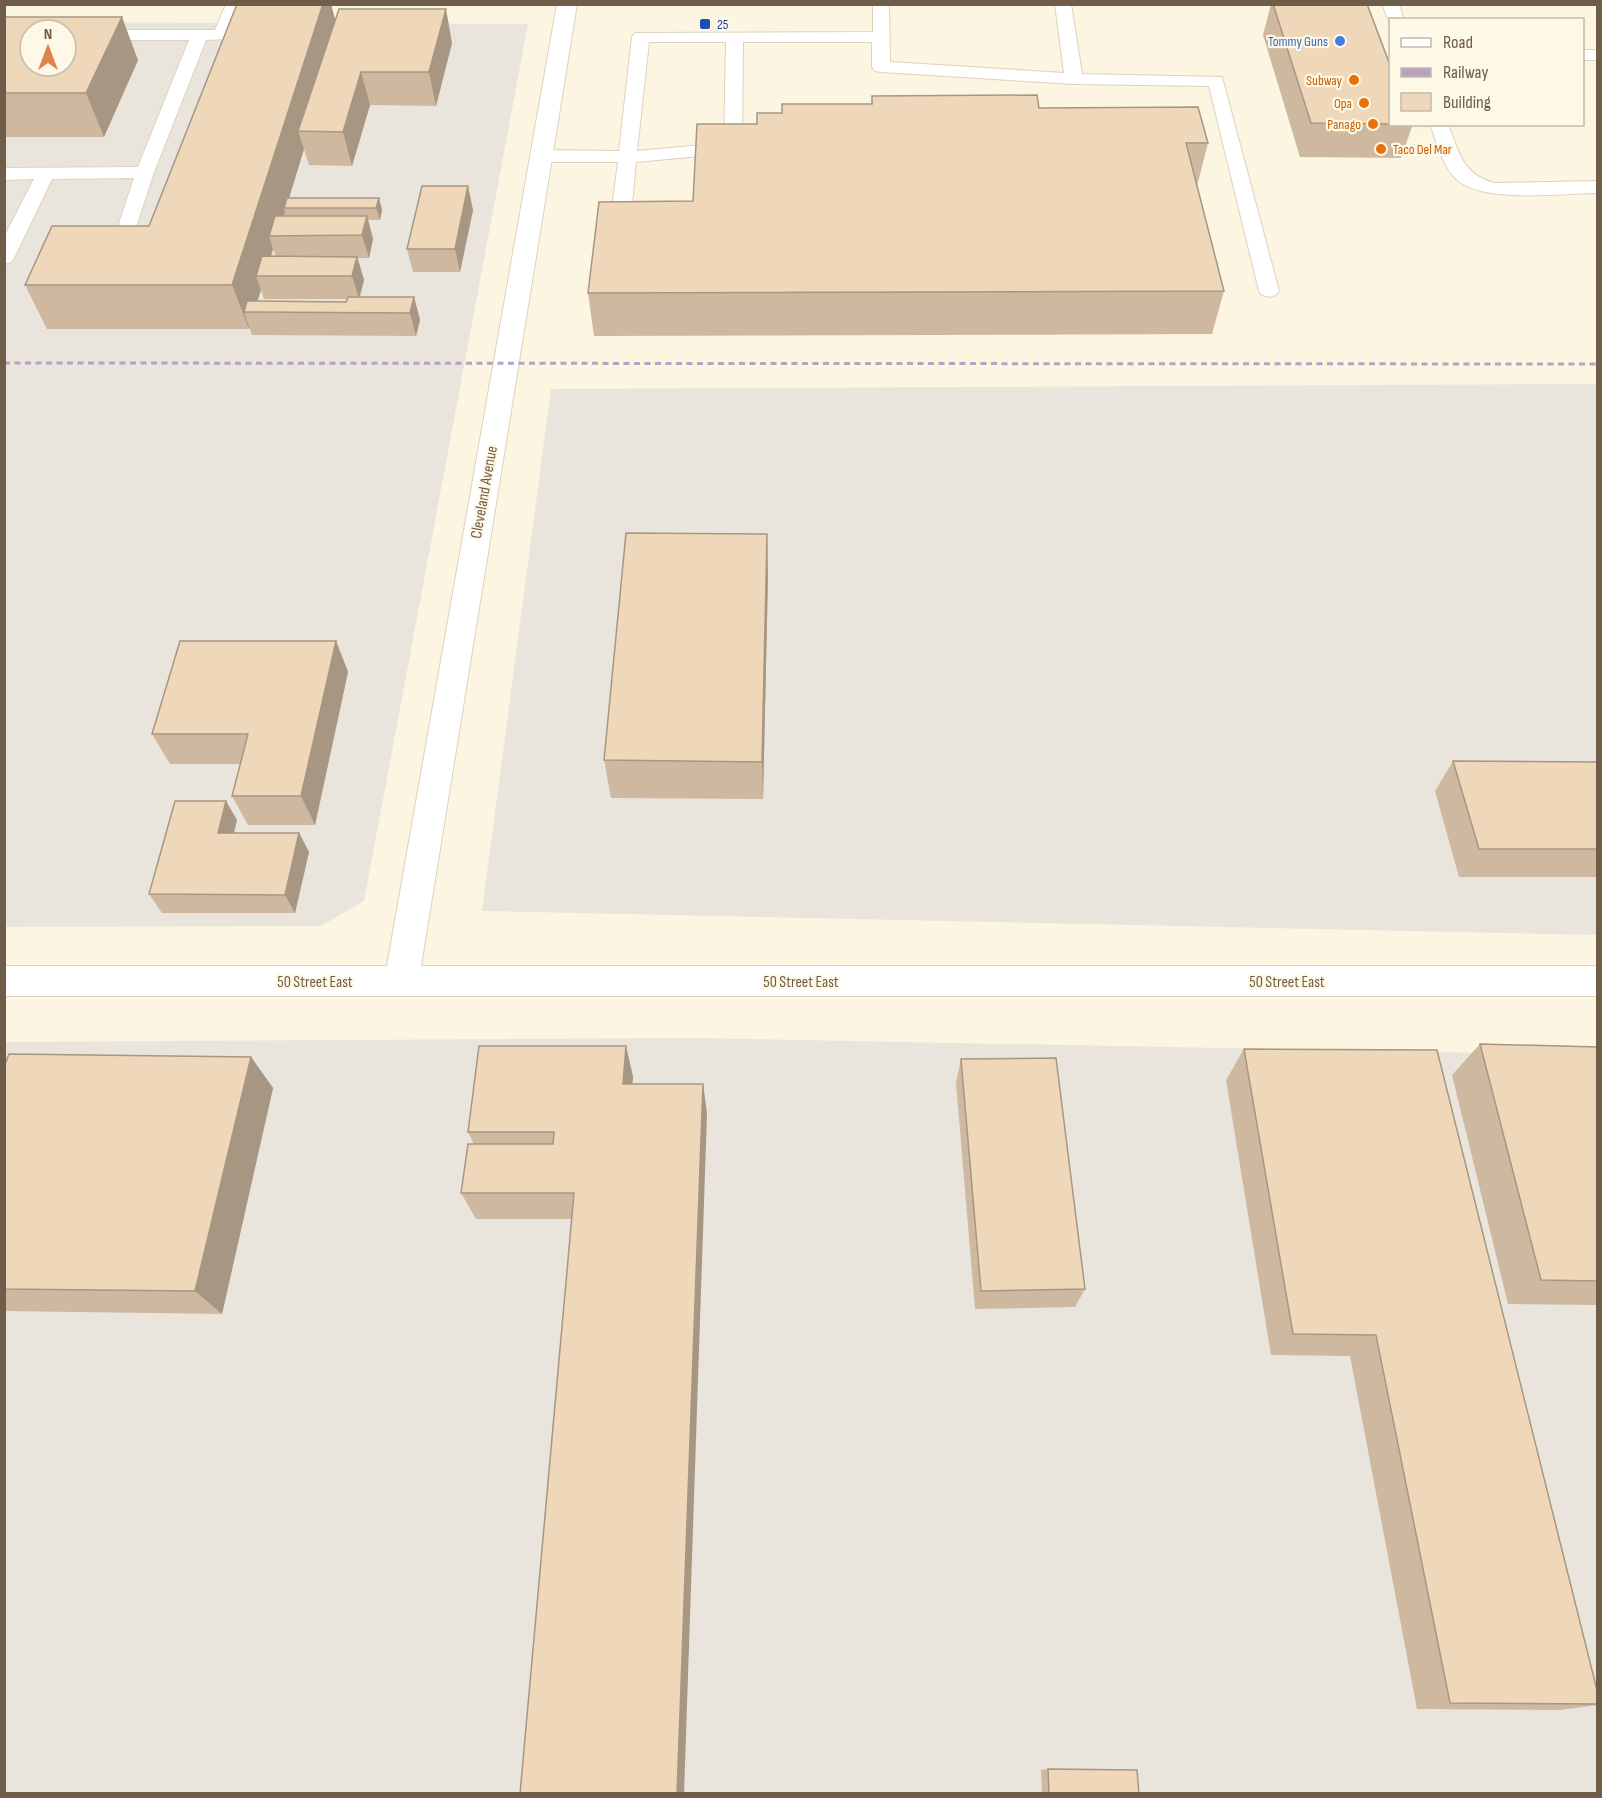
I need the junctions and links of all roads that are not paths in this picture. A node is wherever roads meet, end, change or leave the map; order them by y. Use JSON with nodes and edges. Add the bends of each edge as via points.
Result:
{"nodes":[{"id":1,"x":235,"y":4,"type":"edge"},
{"id":2,"x":567,"y":4,"type":"edge"},
{"id":3,"x":881,"y":4,"type":"edge"},
{"id":4,"x":1063,"y":4,"type":"edge"},
{"id":5,"x":227,"y":22,"type":"junction"},
{"id":6,"x":250,"y":22,"type":"edge"},
{"id":7,"x":78,"y":35,"type":"edge"},
{"id":8,"x":200,"y":35,"type":"junction"},
{"id":9,"x":735,"y":37,"type":"junction"},
{"id":10,"x":881,"y":37,"type":"junction"},
{"id":11,"x":1074,"y":79,"type":"junction"},
{"id":12,"x":1440,"y":126,"type":"edge"},
{"id":13,"x":541,"y":156,"type":"junction"},
{"id":14,"x":628,"y":157,"type":"junction"},
{"id":15,"x":145,"y":172,"type":"junction"},
{"id":16,"x":46,"y":173,"type":"junction"},
{"id":17,"x":4,"y":174,"type":"edge"},
{"id":18,"x":1598,"y":187,"type":"edge"},
{"id":19,"x":129,"y":224,"type":"edge"},
{"id":20,"x":620,"y":224,"type":"edge"},
{"id":21,"x":4,"y":258,"type":"edge"},
{"id":22,"x":1269,"y":291,"type":"dead end"},
{"id":23,"x":4,"y":981,"type":"edge"},
{"id":24,"x":401,"y":981,"type":"junction"},
{"id":25,"x":1598,"y":981,"type":"edge"}],
"edges":[{"from":1,"to":5,"type":"lane"},
{"from":2,"to":13,"type":"street","name":"Cleveland Avenue"},
{"from":3,"to":10,"type":"lane"},
{"from":4,"to":11,"type":"lane"},
{"from":5,"to":6,"type":"lane"},
{"from":5,"to":8,"type":"lane","via":[[221,35]]},
{"from":7,"to":8,"type":"lane"},
{"from":8,"to":15,"type":"lane"},
{"from":9,"to":10,"type":"lane"},
{"from":9,"to":14,"type":"lane","via":[[641,37]]},
{"from":9,"to":14,"type":"lane","via":[[733,148]]},
{"from":10,"to":11,"type":"lane","via":[[881,67]]},
{"from":11,"to":22,"type":"lane","via":[[1216,81]]},
{"from":12,"to":18,"type":"lane","via":[[1460,174],[1477,186]]},
{"from":13,"to":14,"type":"lane"},
{"from":13,"to":24,"type":"street","name":"Cleveland Avenue"},
{"from":14,"to":20,"type":"lane"},
{"from":15,"to":16,"type":"lane"},
{"from":15,"to":19,"type":"lane"},
{"from":16,"to":17,"type":"lane"},
{"from":16,"to":21,"type":"lane"},
{"from":23,"to":24,"type":"street","name":"50 Street East"},
{"from":24,"to":25,"type":"street","name":"50 Street East"}]}
